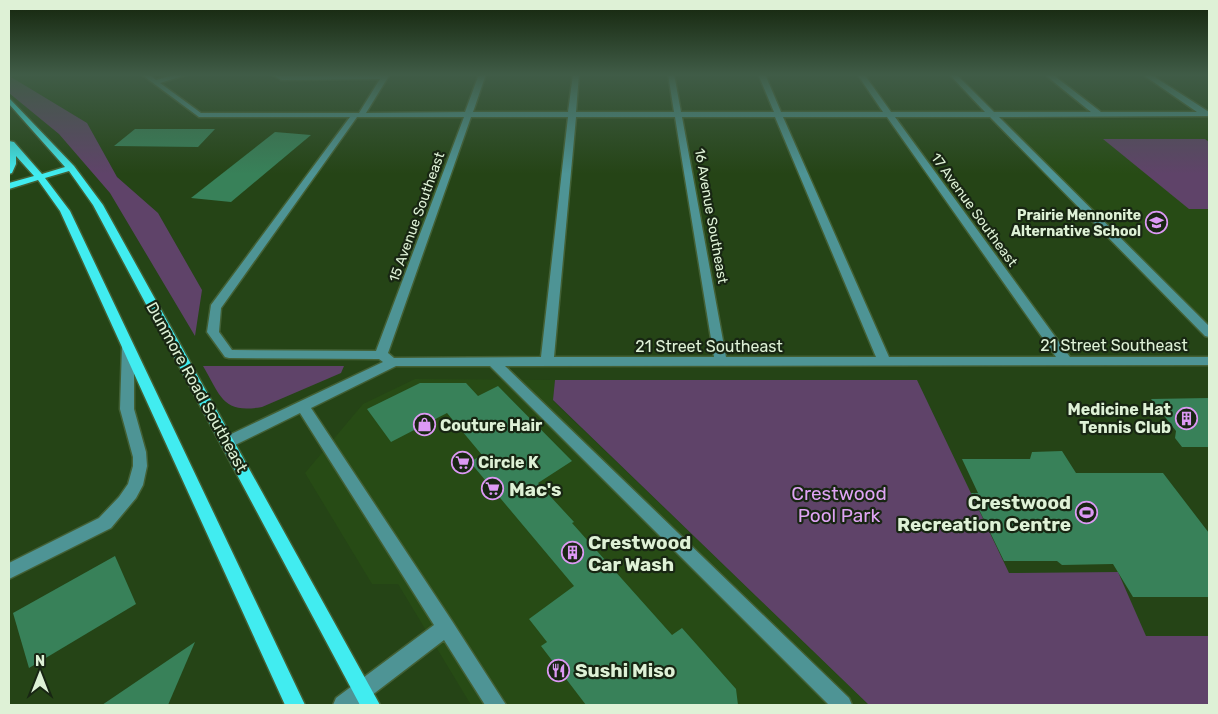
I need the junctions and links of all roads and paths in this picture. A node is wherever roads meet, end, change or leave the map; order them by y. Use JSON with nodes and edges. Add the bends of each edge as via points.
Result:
{"nodes":[{"id":1,"x":16,"y":107,"type":"edge"},
{"id":2,"x":189,"y":107,"type":"edge"},
{"id":3,"x":364,"y":107,"type":"edge"},
{"id":4,"x":471,"y":107,"type":"edge"},
{"id":5,"x":572,"y":107,"type":"edge"},
{"id":6,"x":678,"y":107,"type":"edge"},
{"id":7,"x":777,"y":107,"type":"edge"},
{"id":8,"x":883,"y":107,"type":"edge"},
{"id":9,"x":984,"y":107,"type":"edge"},
{"id":10,"x":1090,"y":107,"type":"edge"},
{"id":11,"x":468,"y":114,"type":"junction"},
{"id":12,"x":571,"y":114,"type":"junction"},
{"id":13,"x":680,"y":114,"type":"junction"},
{"id":14,"x":780,"y":114,"type":"junction"},
{"id":15,"x":888,"y":114,"type":"junction"},
{"id":16,"x":991,"y":114,"type":"junction"},
{"id":17,"x":1099,"y":114,"type":"junction"},
{"id":18,"x":1208,"y":114,"type":"edge"},
{"id":19,"x":358,"y":115,"type":"junction"},
{"id":20,"x":10,"y":144,"type":"edge"},
{"id":21,"x":71,"y":168,"type":"junction"},
{"id":22,"x":9,"y":171,"type":"edge"},
{"id":23,"x":40,"y":177,"type":"junction"},
{"id":24,"x":9,"y":186,"type":"edge"},
{"id":25,"x":1209,"y":333,"type":"edge"},
{"id":26,"x":128,"y":346,"type":"junction"},
{"id":27,"x":381,"y":355,"type":"junction"},
{"id":28,"x":1066,"y":361,"type":"junction"},
{"id":29,"x":1209,"y":361,"type":"edge"},
{"id":30,"x":394,"y":362,"type":"junction"},
{"id":31,"x":493,"y":362,"type":"junction"},
{"id":32,"x":547,"y":362,"type":"junction"},
{"id":33,"x":721,"y":362,"type":"junction"},
{"id":34,"x":884,"y":362,"type":"junction"},
{"id":35,"x":303,"y":407,"type":"junction"},
{"id":36,"x":228,"y":442,"type":"junction"},
{"id":37,"x":9,"y":571,"type":"edge"},
{"id":38,"x":446,"y":627,"type":"junction"},
{"id":39,"x":366,"y":698,"type":"edge"},
{"id":40,"x":294,"y":705,"type":"edge"},
{"id":41,"x":343,"y":705,"type":"edge"},
{"id":42,"x":496,"y":705,"type":"edge"},
{"id":43,"x":842,"y":705,"type":"edge"}],
"edges":[{"from":1,"to":21,"type":"main road","name":"Dunmore Road Southeast"},
{"from":2,"to":19,"type":"street","via":[[199,115]]},
{"from":3,"to":19,"type":"street"},
{"from":4,"to":11,"type":"street","name":"15 Avenue Southeast"},
{"from":5,"to":12,"type":"street"},
{"from":6,"to":13,"type":"street","name":"16 Avenue Southeast"},
{"from":7,"to":14,"type":"street"},
{"from":8,"to":15,"type":"street","name":"17 Avenue Southeast"},
{"from":9,"to":16,"type":"street"},
{"from":10,"to":17,"type":"street"},
{"from":11,"to":12,"type":"street"},
{"from":11,"to":19,"type":"street"},
{"from":11,"to":27,"type":"street","name":"15 Avenue Southeast"},
{"from":12,"to":13,"type":"street"},
{"from":12,"to":32,"type":"street"},
{"from":13,"to":14,"type":"street"},
{"from":13,"to":33,"type":"street","name":"16 Avenue Southeast"},
{"from":14,"to":15,"type":"street"},
{"from":14,"to":34,"type":"street"},
{"from":15,"to":16,"type":"street"},
{"from":15,"to":28,"type":"street","name":"17 Avenue Southeast"},
{"from":16,"to":17,"type":"street"},
{"from":16,"to":25,"type":"street"},
{"from":17,"to":18,"type":"street"},
{"from":19,"to":27,"type":"street","via":[[215,308],[213,332],[229,354]]},
{"from":20,"to":22,"type":"main road","via":[[12,164]]},
{"from":20,"to":23,"type":"main road"},
{"from":21,"to":23,"type":"main road"},
{"from":21,"to":36,"type":"main road","name":"Dunmore Road Southeast","via":[[98,205]]},
{"from":23,"to":24,"type":"main road"},
{"from":23,"to":26,"type":"main road","via":[[65,211]]},
{"from":26,"to":37,"type":"street","via":[[127,415],[140,456],[136,484],[118,512],[105,523]]},
{"from":26,"to":40,"type":"main road"},
{"from":27,"to":30,"type":"street"},
{"from":28,"to":29,"type":"street","name":"21 Street Southeast"},
{"from":28,"to":34,"type":"street","name":"21 Street Southeast"},
{"from":30,"to":31,"type":"street","name":"21 Street Southeast"},
{"from":30,"to":35,"type":"street","name":"21 Street Southeast"},
{"from":31,"to":32,"type":"street","name":"21 Street Southeast"},
{"from":31,"to":43,"type":"street"},
{"from":32,"to":33,"type":"street","name":"21 Street Southeast"},
{"from":33,"to":34,"type":"street","name":"21 Street Southeast"},
{"from":35,"to":36,"type":"street","name":"21 Street Southeast"},
{"from":35,"to":38,"type":"street"},
{"from":36,"to":39,"type":"main road","name":"Dunmore Road Southeast"},
{"from":38,"to":39,"type":"street"},
{"from":38,"to":42,"type":"street"},
{"from":39,"to":41,"type":"street"}]}
